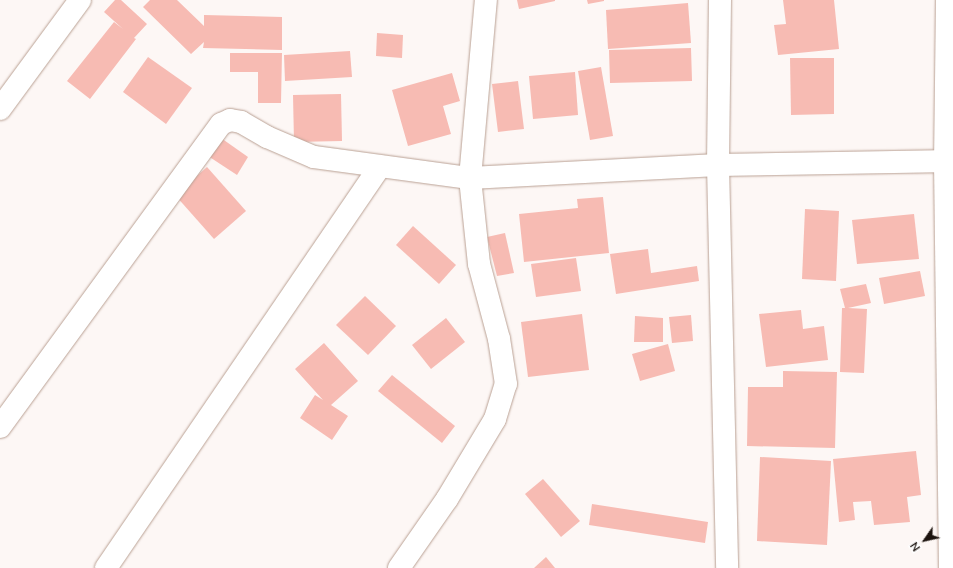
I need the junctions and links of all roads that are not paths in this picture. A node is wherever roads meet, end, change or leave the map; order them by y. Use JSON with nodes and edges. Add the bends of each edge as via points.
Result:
{"nodes":[{"id":1,"x":80,"y":0,"type":"edge"},
{"id":2,"x":486,"y":0,"type":"edge"},
{"id":3,"x":720,"y":0,"type":"edge"},
{"id":4,"x":947,"y":0,"type":"edge"},
{"id":5,"x":0,"y":109,"type":"edge"},
{"id":6,"x":949,"y":161,"type":"edge"},
{"id":7,"x":718,"y":165,"type":"junction"},
{"id":8,"x":380,"y":166,"type":"junction"},
{"id":9,"x":470,"y":178,"type":"junction"},
{"id":10,"x":0,"y":427,"type":"edge"},
{"id":11,"x":106,"y":568,"type":"edge"},
{"id":12,"x":399,"y":568,"type":"edge"},
{"id":13,"x":727,"y":568,"type":"edge"},
{"id":14,"x":950,"y":568,"type":"edge"}],
"edges":[{"from":1,"to":5,"type":"street"},
{"from":2,"to":9,"type":"street"},
{"from":3,"to":7,"type":"street"},
{"from":4,"to":6,"type":"street"},
{"from":6,"to":7,"type":"street"},
{"from":6,"to":14,"type":"street"},
{"from":7,"to":9,"type":"street"},
{"from":7,"to":13,"type":"street"},
{"from":8,"to":9,"type":"street"},
{"from":8,"to":10,"type":"street","via":[[314,157],[267,137],[241,122],[230,120],[221,124]]},
{"from":8,"to":11,"type":"street"},
{"from":9,"to":12,"type":"street","via":[[479,264],[499,339],[506,384],[495,420],[447,499]]}]}
